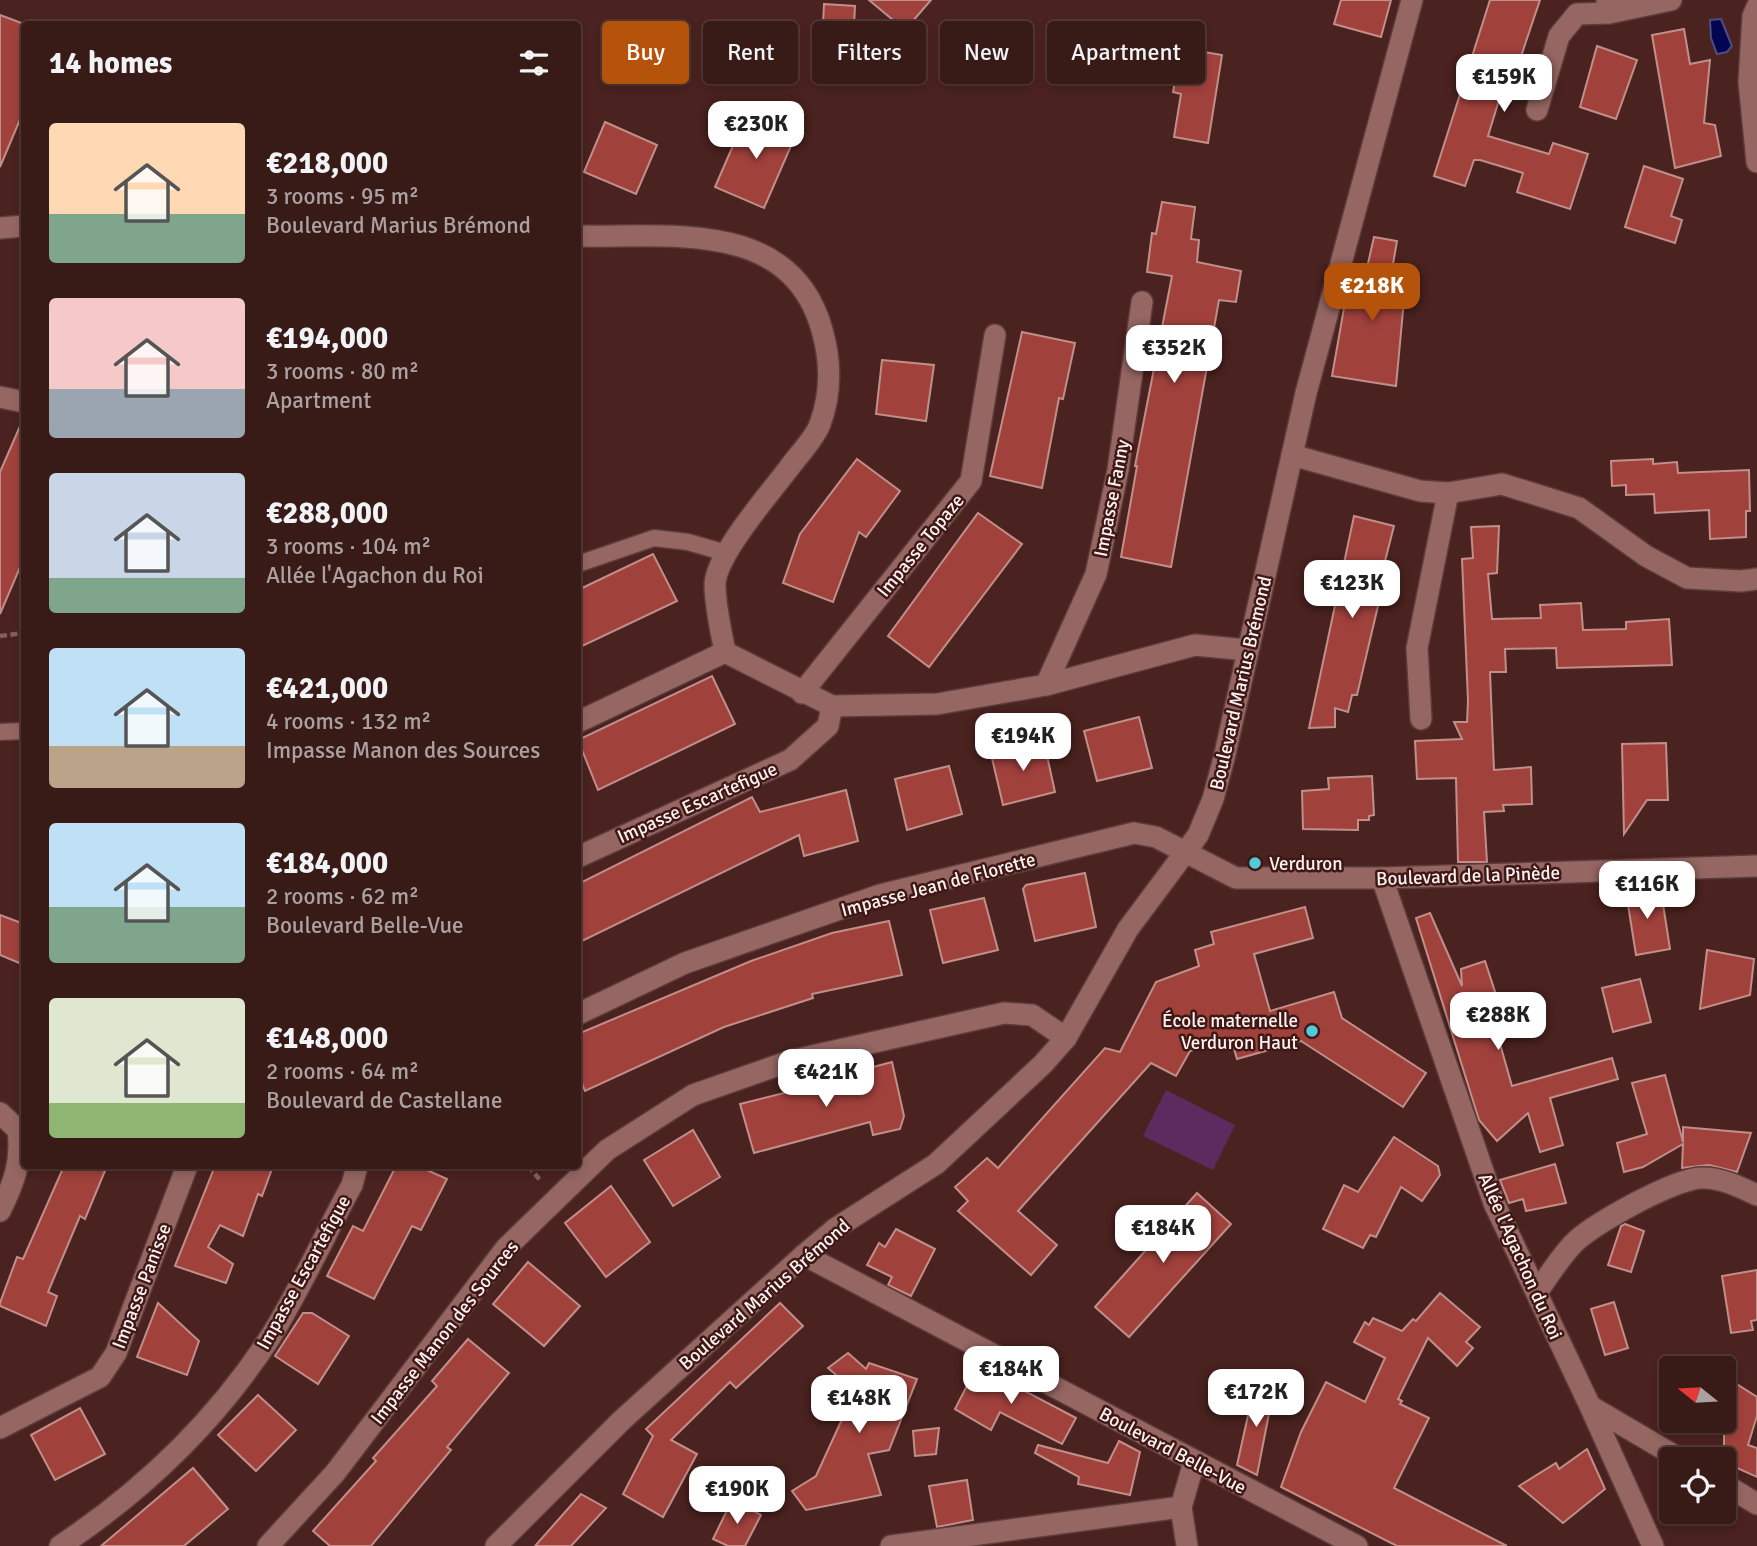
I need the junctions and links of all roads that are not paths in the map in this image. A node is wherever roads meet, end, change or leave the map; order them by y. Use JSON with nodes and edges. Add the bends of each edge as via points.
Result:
{"nodes":[{"id":1,"x":1412,"y":0,"type":"edge"},
{"id":2,"x":1671,"y":0,"type":"edge"},
{"id":3,"x":1608,"y":6,"type":"edge"},
{"id":4,"x":1757,"y":7,"type":"edge"},
{"id":5,"x":1537,"y":110,"type":"dead end"},
{"id":6,"x":1757,"y":162,"type":"edge"},
{"id":7,"x":21,"y":225,"type":"edge"},
{"id":8,"x":0,"y":228,"type":"edge"},
{"id":9,"x":581,"y":236,"type":"edge"},
{"id":10,"x":1142,"y":302,"type":"dead end"},
{"id":11,"x":995,"y":335,"type":"dead end"},
{"id":12,"x":0,"y":397,"type":"edge"},
{"id":13,"x":21,"y":401,"type":"edge"},
{"id":14,"x":1292,"y":455,"type":"junction"},
{"id":15,"x":1448,"y":493,"type":"junction"},
{"id":16,"x":726,"y":553,"type":"junction"},
{"id":17,"x":581,"y":563,"type":"edge"},
{"id":18,"x":1757,"y":579,"type":"edge"},
{"id":19,"x":1247,"y":650,"type":"junction"},
{"id":20,"x":725,"y":652,"type":"junction"},
{"id":21,"x":1046,"y":685,"type":"junction"},
{"id":22,"x":802,"y":693,"type":"junction"},
{"id":23,"x":832,"y":706,"type":"junction"},
{"id":24,"x":1421,"y":719,"type":"dead end"},
{"id":25,"x":581,"y":721,"type":"edge"},
{"id":26,"x":21,"y":731,"type":"edge"},
{"id":27,"x":0,"y":732,"type":"edge"},
{"id":28,"x":1186,"y":852,"type":"junction"},
{"id":29,"x":581,"y":856,"type":"edge"},
{"id":30,"x":1757,"y":866,"type":"edge"},
{"id":31,"x":1382,"y":878,"type":"junction"},
{"id":32,"x":581,"y":1013,"type":"edge"},
{"id":33,"x":1066,"y":1038,"type":"junction"},
{"id":34,"x":0,"y":1113,"type":"edge"},
{"id":35,"x":21,"y":1127,"type":"edge"},
{"id":36,"x":186,"y":1169,"type":"edge"},
{"id":37,"x":356,"y":1169,"type":"edge"},
{"id":38,"x":1757,"y":1195,"type":"edge"},
{"id":39,"x":0,"y":1210,"type":"edge"},
{"id":40,"x":804,"y":1255,"type":"junction"},
{"id":41,"x":1536,"y":1292,"type":"junction"},
{"id":42,"x":1590,"y":1406,"type":"junction"},
{"id":43,"x":0,"y":1428,"type":"edge"},
{"id":44,"x":1660,"y":1447,"type":"edge"},
{"id":45,"x":1194,"y":1462,"type":"junction"},
{"id":46,"x":1736,"y":1491,"type":"edge"},
{"id":47,"x":1757,"y":1504,"type":"edge"},
{"id":48,"x":1181,"y":1507,"type":"junction"},
{"id":49,"x":60,"y":1546,"type":"edge"},
{"id":50,"x":268,"y":1546,"type":"edge"},
{"id":51,"x":496,"y":1546,"type":"edge"},
{"id":52,"x":891,"y":1546,"type":"edge"},
{"id":53,"x":1187,"y":1546,"type":"edge"},
{"id":54,"x":1357,"y":1546,"type":"edge"},
{"id":55,"x":1653,"y":1546,"type":"edge"}],
"edges":[{"from":1,"to":14,"type":"street","name":"Boulevard Marius Brémond"},
{"from":2,"to":3,"type":"street"},
{"from":3,"to":5,"type":"street","via":[[1577,15],[1559,36]]},
{"from":4,"to":6,"type":"street","via":[[1749,82]]},
{"from":7,"to":8,"type":"street"},
{"from":9,"to":16,"type":"street","via":[[718,239],[754,249],[786,269],[807,293],[819,319],[830,356],[819,426]]},
{"from":10,"to":21,"type":"street","name":"Impasse Fanny","via":[[1118,470],[1096,574]]},
{"from":11,"to":22,"type":"street","name":"Impasse Topaze","via":[[971,481]]},
{"from":12,"to":13,"type":"street"},
{"from":14,"to":15,"type":"street","via":[[1420,491]]},
{"from":14,"to":19,"type":"street","name":"Boulevard Marius Brémond"},
{"from":15,"to":18,"type":"street","via":[[1502,484],[1579,508],[1646,556],[1687,578]]},
{"from":15,"to":24,"type":"street","via":[[1417,648]]},
{"from":16,"to":17,"type":"lane","via":[[654,538]]},
{"from":16,"to":20,"type":"street","via":[[715,582]]},
{"from":19,"to":21,"type":"street","via":[[1195,645]]},
{"from":19,"to":28,"type":"street","name":"Boulevard Marius Brémond","via":[[1213,799]]},
{"from":20,"to":22,"type":"street"},
{"from":20,"to":25,"type":"street"},
{"from":21,"to":23,"type":"street","via":[[937,704]]},
{"from":22,"to":23,"type":"street"},
{"from":23,"to":29,"type":"street","name":"Impasse Escartefigue","via":[[828,726],[790,760]]},
{"from":26,"to":27,"type":"lane"},
{"from":28,"to":31,"type":"street","name":"Boulevard de la Pinède","via":[[1236,878]]},
{"from":28,"to":32,"type":"street","name":"Impasse Jean de Florette","via":[[1156,837],[1134,833],[880,895],[685,963]]},
{"from":28,"to":33,"type":"street","name":"Boulevard Marius Brémond","via":[[1128,929]]},
{"from":30,"to":31,"type":"street","name":"Boulevard de la Pinède"},
{"from":31,"to":41,"type":"street","name":"Allée l'Agachon du Roi","via":[[1494,1203]]},
{"from":33,"to":40,"type":"street","name":"Boulevard Marius Brémond","via":[[1005,1102],[936,1164],[836,1228]]},
{"from":33,"to":50,"type":"street","name":"Impasse Manon des Sources","via":[[1032,1015],[1004,1013],[790,1061],[693,1095],[607,1150],[506,1248],[335,1472]]},
{"from":34,"to":35,"type":"street"},
{"from":35,"to":39,"type":"street","via":[[21,1156]]},
{"from":36,"to":43,"type":"street","name":"Impasse Panisse","via":[[116,1353],[100,1377]]},
{"from":37,"to":49,"type":"street","name":"Impasse Escartefigue","via":[[352,1185],[271,1336],[193,1439],[111,1512]]},
{"from":38,"to":41,"type":"street","via":[[1733,1184],[1700,1178],[1672,1185],[1595,1226],[1572,1244]]},
{"from":40,"to":45,"type":"street","name":"Boulevard Belle-Vue"},
{"from":40,"to":51,"type":"street","name":"Boulevard Marius Brémond","via":[[622,1420]]},
{"from":41,"to":42,"type":"street","name":"Allée l'Agachon du Roi"},
{"from":42,"to":44,"type":"street"},
{"from":42,"to":55,"type":"street","name":"Allée l'Agachon du Roi"},
{"from":45,"to":48,"type":"street"},
{"from":45,"to":54,"type":"street","name":"Boulevard Belle-Vue"},
{"from":46,"to":47,"type":"street"},
{"from":48,"to":52,"type":"street"},
{"from":48,"to":53,"type":"street"}]}
